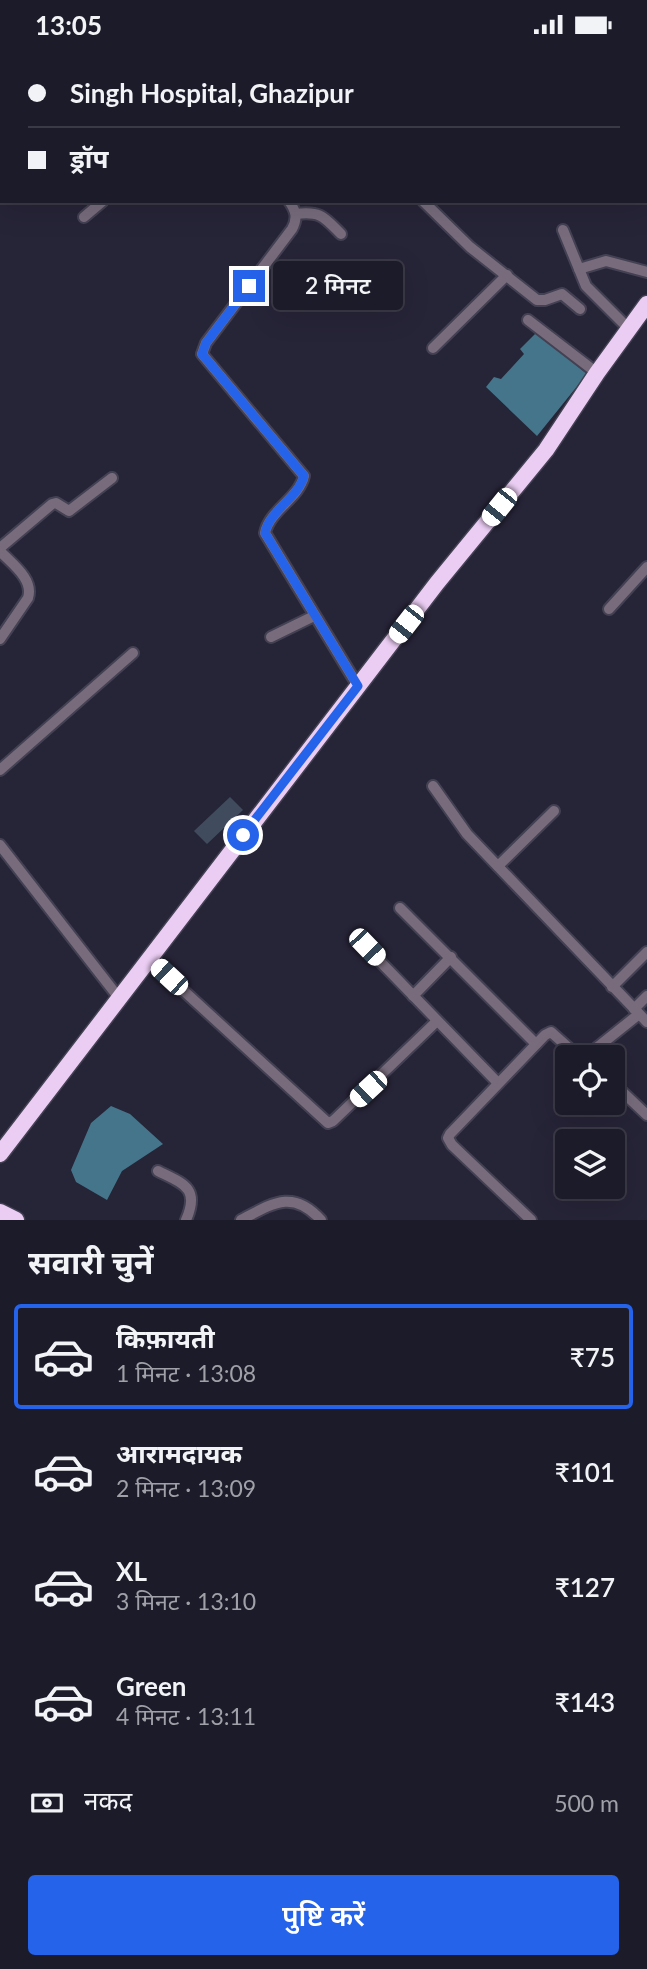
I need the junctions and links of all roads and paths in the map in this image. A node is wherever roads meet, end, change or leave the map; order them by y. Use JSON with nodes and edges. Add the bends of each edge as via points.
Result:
{"nodes":[{"id":1,"x":101,"y":203,"type":"edge"},
{"id":2,"x":290,"y":203,"type":"edge"},
{"id":3,"x":425,"y":203,"type":"edge"},
{"id":4,"x":296,"y":214,"type":"junction"},
{"id":5,"x":84,"y":217,"type":"dead end"},
{"id":6,"x":563,"y":230,"type":"dead end"},
{"id":7,"x":341,"y":234,"type":"dead end"},
{"id":8,"x":579,"y":269,"type":"junction"},
{"id":9,"x":647,"y":272,"type":"edge"},
{"id":10,"x":507,"y":275,"type":"junction"},
{"id":11,"x":647,"y":304,"type":"edge"},
{"id":12,"x":580,"y":309,"type":"dead end"},
{"id":13,"x":528,"y":320,"type":"dead end"},
{"id":14,"x":629,"y":329,"type":"junction"},
{"id":15,"x":433,"y":348,"type":"dead end"},
{"id":16,"x":597,"y":373,"type":"junction"},
{"id":17,"x":112,"y":478,"type":"dead end"},
{"id":18,"x":0,"y":550,"type":"edge"},
{"id":19,"x":647,"y":567,"type":"edge"},
{"id":20,"x":609,"y":609,"type":"dead end"},
{"id":21,"x":314,"y":616,"type":"junction"},
{"id":22,"x":271,"y":637,"type":"dead end"},
{"id":23,"x":0,"y":639,"type":"edge"},
{"id":24,"x":133,"y":653,"type":"dead end"},
{"id":25,"x":358,"y":686,"type":"junction"},
{"id":26,"x":0,"y":769,"type":"edge"},
{"id":27,"x":433,"y":786,"type":"dead end"},
{"id":28,"x":554,"y":811,"type":"dead end"},
{"id":29,"x":0,"y":845,"type":"edge"},
{"id":30,"x":498,"y":866,"type":"junction"},
{"id":31,"x":400,"y":908,"type":"dead end"},
{"id":32,"x":367,"y":947,"type":"dead end"},
{"id":33,"x":647,"y":952,"type":"edge"},
{"id":34,"x":451,"y":957,"type":"junction"},
{"id":35,"x":149,"y":959,"type":"junction"},
{"id":36,"x":612,"y":987,"type":"junction"},
{"id":37,"x":413,"y":996,"type":"junction"},
{"id":38,"x":647,"y":996,"type":"edge"},
{"id":39,"x":119,"y":998,"type":"junction"},
{"id":40,"x":640,"y":1015,"type":"edge"},
{"id":41,"x":438,"y":1021,"type":"junction"},
{"id":42,"x":536,"y":1044,"type":"junction"},
{"id":43,"x":566,"y":1045,"type":"edge"},
{"id":44,"x":601,"y":1045,"type":"edge"},
{"id":45,"x":497,"y":1083,"type":"junction"},
{"id":46,"x":625,"y":1094,"type":"edge"},
{"id":47,"x":647,"y":1115,"type":"edge"},
{"id":48,"x":0,"y":1154,"type":"edge"},
{"id":49,"x":158,"y":1171,"type":"dead end"},
{"id":50,"x":0,"y":1212,"type":"edge"},
{"id":51,"x":16,"y":1220,"type":"edge"},
{"id":52,"x":186,"y":1220,"type":"edge"},
{"id":53,"x":241,"y":1220,"type":"edge"},
{"id":54,"x":321,"y":1220,"type":"edge"},
{"id":55,"x":531,"y":1220,"type":"edge"}],
"edges":[{"from":1,"to":5,"type":"street"},
{"from":2,"to":4,"type":"street"},
{"from":3,"to":10,"type":"street"},
{"from":4,"to":7,"type":"street","via":[[316,212]]},
{"from":4,"to":21,"type":"street","via":[[292,229],[202,354],[304,476],[265,533]]},
{"from":6,"to":8,"type":"street"},
{"from":8,"to":9,"type":"street","via":[[607,261]]},
{"from":8,"to":14,"type":"street","via":[[593,294]]},
{"from":10,"to":12,"type":"street","via":[[537,299],[562,294]]},
{"from":10,"to":15,"type":"street"},
{"from":11,"to":14,"type":"highway"},
{"from":13,"to":16,"type":"street"},
{"from":14,"to":16,"type":"highway"},
{"from":16,"to":25,"type":"highway","via":[[546,450]]},
{"from":17,"to":18,"type":"street","via":[[69,511],[52,505]]},
{"from":18,"to":23,"type":"street","via":[[26,578],[30,591]]},
{"from":19,"to":20,"type":"street"},
{"from":21,"to":22,"type":"street"},
{"from":21,"to":25,"type":"street"},
{"from":24,"to":26,"type":"street"},
{"from":25,"to":35,"type":"highway"},
{"from":27,"to":30,"type":"street","via":[[460,825]]},
{"from":28,"to":30,"type":"street"},
{"from":29,"to":39,"type":"street"},
{"from":30,"to":36,"type":"street"},
{"from":31,"to":34,"type":"street"},
{"from":32,"to":37,"type":"street"},
{"from":33,"to":36,"type":"street"},
{"from":34,"to":37,"type":"street"},
{"from":34,"to":42,"type":"street"},
{"from":35,"to":39,"type":"highway"},
{"from":35,"to":41,"type":"street","via":[[328,1123]]},
{"from":36,"to":40,"type":"street"},
{"from":37,"to":41,"type":"street"},
{"from":38,"to":40,"type":"street"},
{"from":39,"to":48,"type":"highway"},
{"from":40,"to":44,"type":"street"},
{"from":41,"to":45,"type":"street"},
{"from":42,"to":43,"type":"street","via":[[551,1032]]},
{"from":42,"to":45,"type":"street"},
{"from":45,"to":55,"type":"street","via":[[450,1134],[449,1142]]},
{"from":46,"to":47,"type":"street"},
{"from":49,"to":52,"type":"street","via":[[189,1189],[193,1197]]},
{"from":50,"to":51,"type":"highway"},
{"from":53,"to":54,"type":"street","via":[[287,1200],[300,1203]]}]}
